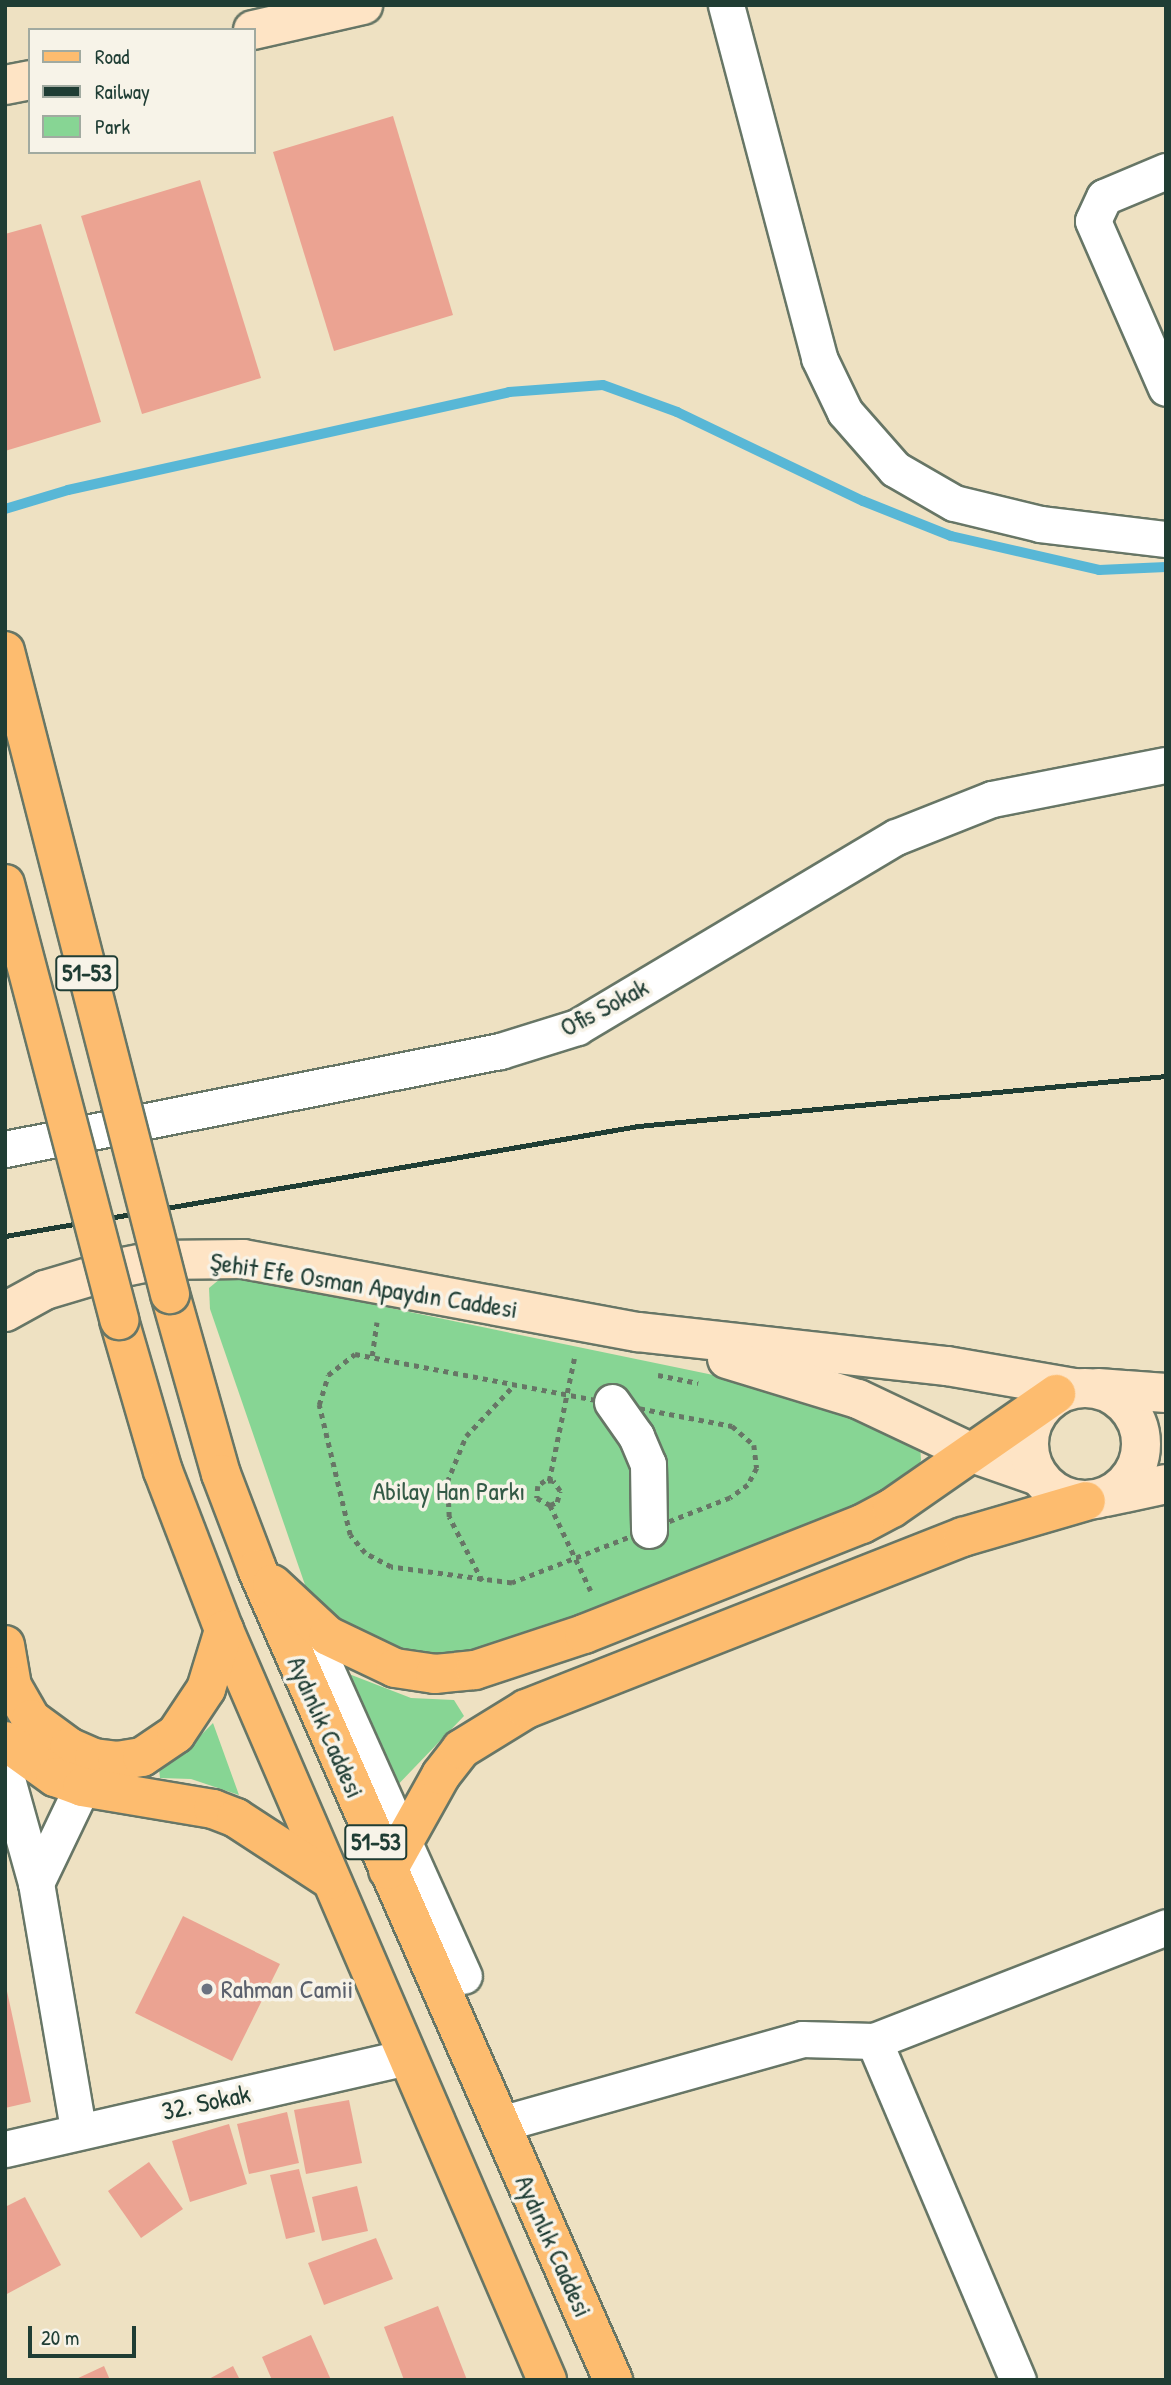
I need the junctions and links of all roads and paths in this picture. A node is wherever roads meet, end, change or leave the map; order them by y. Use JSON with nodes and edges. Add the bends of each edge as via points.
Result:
{"nodes":[{"id":1,"x":363,"y":5,"type":"edge"},
{"id":2,"x":726,"y":5,"type":"edge"},
{"id":3,"x":256,"y":29,"type":"edge"},
{"id":4,"x":28,"y":80,"type":"edge"},
{"id":5,"x":5,"y":85,"type":"edge"},
{"id":6,"x":1166,"y":171,"type":"edge"},
{"id":7,"x":1166,"y":388,"type":"edge"},
{"id":8,"x":1166,"y":539,"type":"edge"},
{"id":9,"x":5,"y":651,"type":"edge"},
{"id":10,"x":1166,"y":765,"type":"edge"},
{"id":11,"x":5,"y":884,"type":"edge"},
{"id":12,"x":5,"y":1149,"type":"edge"},
{"id":13,"x":8,"y":1313,"type":"edge"},
{"id":14,"x":365,"y":1316,"type":"dead end"},
{"id":15,"x":378,"y":1320,"type":"junction"},
{"id":16,"x":391,"y":1322,"type":"dead end"},
{"id":17,"x":638,"y":1332,"type":"junction"},
{"id":18,"x":372,"y":1356,"type":"junction"},
{"id":19,"x":561,"y":1356,"type":"dead end"},
{"id":20,"x":574,"y":1359,"type":"junction"},
{"id":21,"x":588,"y":1361,"type":"dead end"},
{"id":22,"x":655,"y":1374,"type":"dead end"},
{"id":23,"x":516,"y":1384,"type":"junction"},
{"id":24,"x":708,"y":1385,"type":"dead end"},
{"id":25,"x":1075,"y":1390,"type":"junction"},
{"id":26,"x":1166,"y":1393,"type":"edge"},
{"id":27,"x":567,"y":1394,"type":"junction"},
{"id":28,"x":611,"y":1402,"type":"junction"},
{"id":29,"x":972,"y":1453,"type":"junction"},
{"id":30,"x":1038,"y":1476,"type":"junction"},
{"id":31,"x":549,"y":1481,"type":"junction"},
{"id":32,"x":1166,"y":1484,"type":"edge"},
{"id":33,"x":1095,"y":1499,"type":"junction"},
{"id":34,"x":550,"y":1505,"type":"junction"},
{"id":35,"x":649,"y":1530,"type":"junction"},
{"id":36,"x":576,"y":1559,"type":"junction"},
{"id":37,"x":483,"y":1581,"type":"junction"},
{"id":38,"x":282,"y":1587,"type":"junction"},
{"id":39,"x":597,"y":1605,"type":"dead end"},
{"id":40,"x":224,"y":1630,"type":"junction"},
{"id":41,"x":5,"y":1645,"type":"edge"},
{"id":42,"x":5,"y":1741,"type":"edge"},
{"id":43,"x":5,"y":1772,"type":"edge"},
{"id":44,"x":82,"y":1787,"type":"junction"},
{"id":45,"x":397,"y":1857,"type":"junction"},
{"id":46,"x":331,"y":1880,"type":"junction"},
{"id":47,"x":36,"y":1883,"type":"junction"},
{"id":48,"x":1166,"y":1927,"type":"edge"},
{"id":49,"x":464,"y":1976,"type":"dead end"},
{"id":50,"x":874,"y":2041,"type":"junction"},
{"id":51,"x":407,"y":2057,"type":"junction"},
{"id":52,"x":500,"y":2124,"type":"junction"},
{"id":53,"x":78,"y":2130,"type":"junction"},
{"id":54,"x":5,"y":2149,"type":"edge"},
{"id":55,"x":547,"y":2380,"type":"edge"},
{"id":56,"x":613,"y":2380,"type":"edge"},
{"id":57,"x":1018,"y":2380,"type":"edge"}],
"edges":[{"from":1,"to":3,"type":"street"},
{"from":2,"to":8,"type":"street","via":[[819,358],[845,412],[895,468],[954,503],[1040,524]]},
{"from":4,"to":5,"type":"street"},
{"from":6,"to":7,"type":"street","via":[[1104,197],[1093,220]]},
{"from":9,"to":38,"type":"main road","name":"Aydınlık Caddesi","number":"51-53","bridge":true,"via":[[170,1294],[221,1474]]},
{"from":10,"to":12,"type":"street","name":"Ofis Sokak","via":[[992,799],[896,837],[577,1027],[500,1051]]},
{"from":11,"to":40,"type":"main road","name":"Aydınlık Caddesi","number":"51-53","bridge":true,"via":[[163,1471]]},
{"from":13,"to":17,"type":"street","name":"Şehit Efe Osman Apaydın Caddesi","via":[[45,1290],[119,1268],[204,1257],[277,1265]]},
{"from":14,"to":15,"type":"path"},
{"from":15,"to":16,"type":"path"},
{"from":15,"to":18,"type":"path"},
{"from":17,"to":25,"type":"street","name":"Şehit Efe Osman Apaydın Caddesi","via":[[947,1366]]},
{"from":17,"to":29,"type":"street","name":"Şehit Efe Osman Apaydın Caddesi","via":[[858,1399]]},
{"from":18,"to":23,"type":"path"},
{"from":18,"to":37,"type":"path","via":[[355,1354],[341,1361],[319,1395],[350,1535],[365,1553],[391,1567]]},
{"from":19,"to":20,"type":"path"},
{"from":20,"to":21,"type":"path"},
{"from":20,"to":27,"type":"path"},
{"from":22,"to":24,"type":"path"},
{"from":23,"to":27,"type":"path"},
{"from":23,"to":37,"type":"path","via":[[466,1436],[447,1482],[449,1517]]},
{"from":25,"to":26,"type":"street"},
{"from":25,"to":29,"type":"main road"},
{"from":25,"to":30,"type":"street","via":[[1042,1406],[1027,1441]]},
{"from":25,"to":33,"type":"street","via":[[1126,1405],[1141,1439],[1133,1474]]},
{"from":27,"to":28,"type":"path"},
{"from":27,"to":31,"type":"path"},
{"from":28,"to":35,"type":"street","via":[[636,1436],[648,1464]]},
{"from":28,"to":35,"type":"path","via":[[732,1426],[754,1446],[757,1468],[740,1493]]},
{"from":29,"to":30,"type":"street","name":"Şehit Efe Osman Apaydın Caddesi"},
{"from":29,"to":38,"type":"main road","via":[[862,1524],[584,1634],[475,1671],[435,1674],[395,1668],[328,1636]]},
{"from":30,"to":33,"type":"street","name":"Şehit Efe Osman Apaydın Caddesi","via":[[1068,1498]]},
{"from":31,"to":34,"type":"path","via":[[557,1484],[560,1495]]},
{"from":31,"to":34,"type":"path","via":[[541,1482],[536,1494]]},
{"from":32,"to":33,"type":"street"},
{"from":33,"to":45,"type":"main road","via":[[963,1537],[526,1709],[461,1749],[441,1775]]},
{"from":34,"to":36,"type":"path"},
{"from":35,"to":36,"type":"path"},
{"from":36,"to":37,"type":"path","via":[[512,1583]]},
{"from":36,"to":39,"type":"path"},
{"from":38,"to":45,"type":"main road","name":"Aydınlık Caddesi","number":"51-53"},
{"from":38,"to":45,"type":"street"},
{"from":40,"to":41,"type":"main road","via":[[206,1689],[176,1734],[142,1757],[117,1761],[94,1758],[69,1747],[31,1719],[12,1686]]},
{"from":40,"to":46,"type":"main road","name":"Aydınlık Caddesi","number":"51-53"},
{"from":42,"to":44,"type":"main road","via":[[55,1777]]},
{"from":43,"to":47,"type":"street"},
{"from":44,"to":46,"type":"main road","via":[[213,1809],[236,1818]]},
{"from":44,"to":47,"type":"street"},
{"from":45,"to":49,"type":"street"},
{"from":45,"to":52,"type":"main road","name":"Aydınlık Caddesi","number":"51-53"},
{"from":46,"to":51,"type":"main road","name":"Aydınlık Caddesi","number":"51-53"},
{"from":47,"to":53,"type":"street"},
{"from":48,"to":50,"type":"street"},
{"from":50,"to":52,"type":"street","via":[[802,2039]]},
{"from":50,"to":57,"type":"street"},
{"from":51,"to":53,"type":"street","name":"32. Sokak"},
{"from":51,"to":55,"type":"main road","name":"Aydınlık Caddesi","number":"51-53"},
{"from":52,"to":56,"type":"main road","name":"Aydınlık Caddesi","number":"51-53"},
{"from":53,"to":54,"type":"street","name":"32. Sokak"}]}
